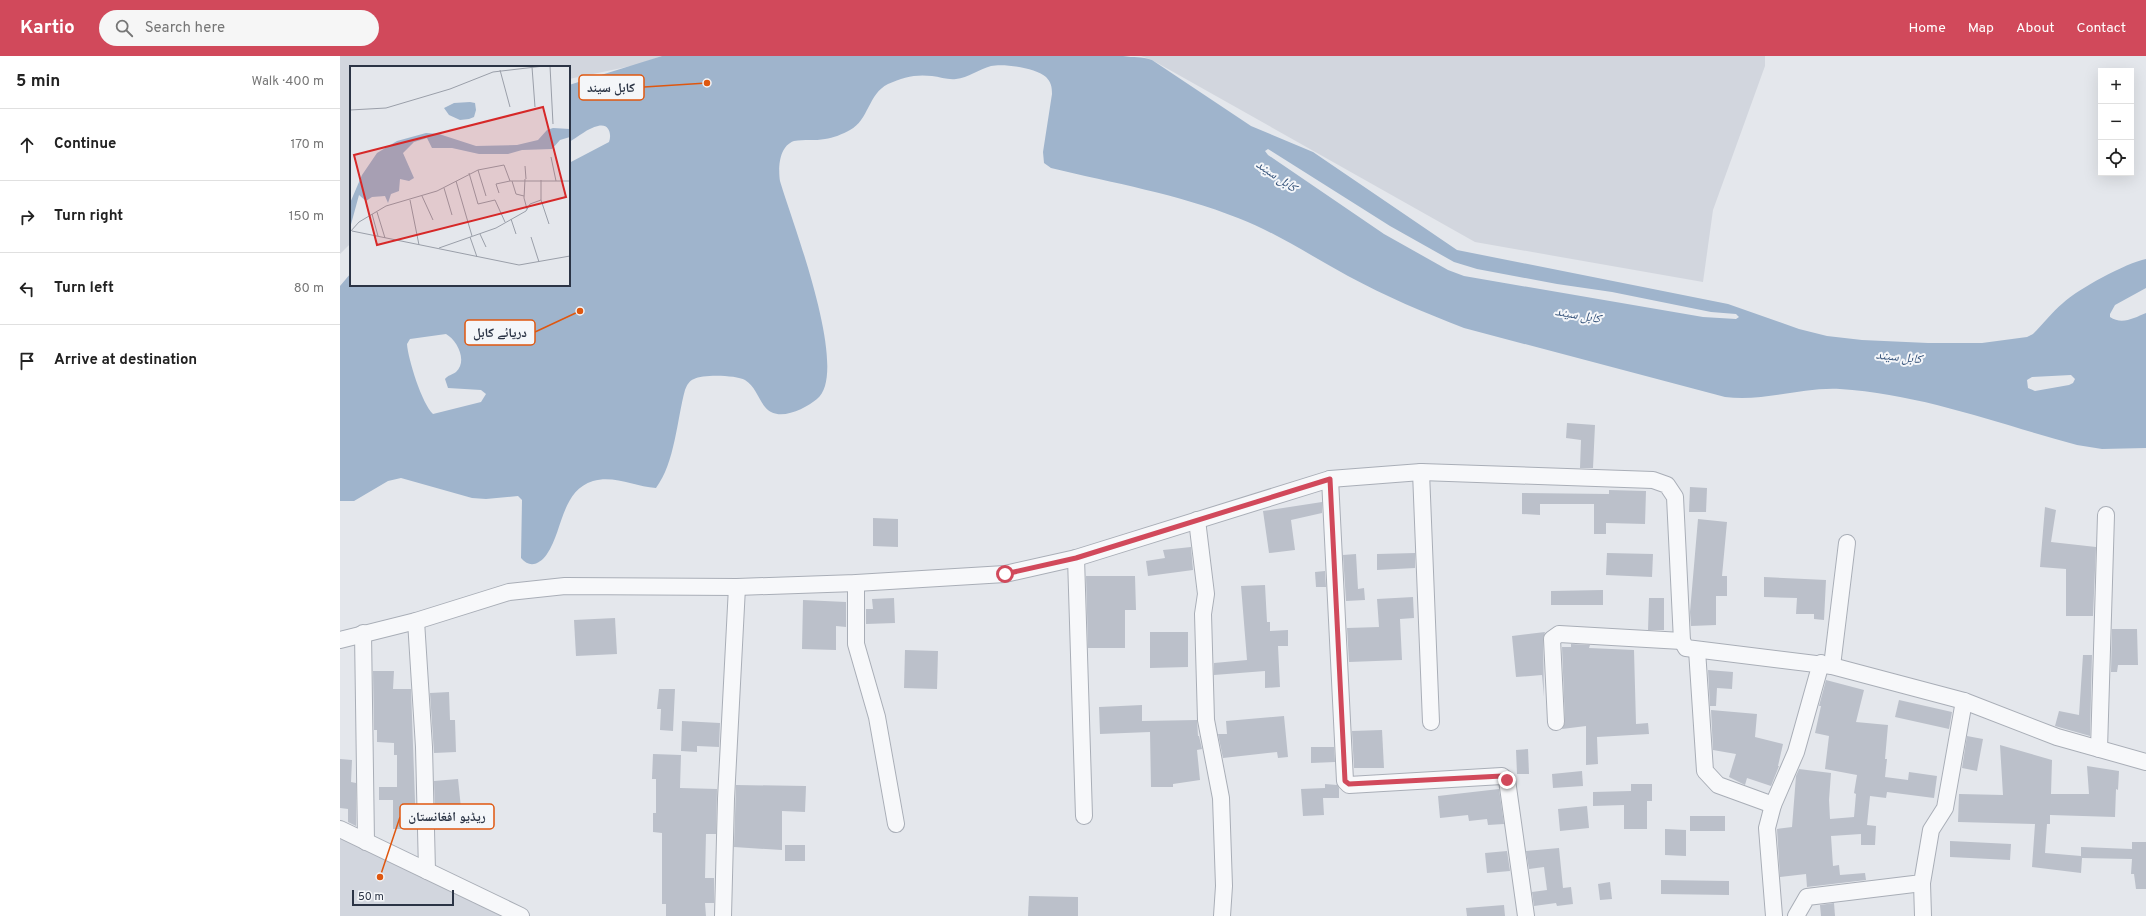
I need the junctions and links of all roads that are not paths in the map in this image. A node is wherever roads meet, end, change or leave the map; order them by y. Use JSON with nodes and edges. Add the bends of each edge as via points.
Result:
{"nodes":[{"id":1,"x":1422,"y":472,"type":"junction"},
{"id":2,"x":1330,"y":479,"type":"junction"},
{"id":3,"x":2106,"y":515,"type":"dead end"},
{"id":4,"x":1197,"y":520,"type":"junction"},
{"id":5,"x":1847,"y":543,"type":"dead end"},
{"id":6,"x":1076,"y":558,"type":"junction"},
{"id":7,"x":856,"y":583,"type":"junction"},
{"id":8,"x":737,"y":587,"type":"junction"},
{"id":9,"x":416,"y":621,"type":"junction"},
{"id":10,"x":363,"y":633,"type":"junction"},
{"id":11,"x":340,"y":640,"type":"edge"},
{"id":12,"x":1682,"y":641,"type":"junction"},
{"id":13,"x":1696,"y":650,"type":"junction"},
{"id":14,"x":1827,"y":664,"type":"junction"},
{"id":15,"x":1964,"y":701,"type":"junction"},
{"id":16,"x":1431,"y":722,"type":"dead end"},
{"id":17,"x":1556,"y":722,"type":"dead end"},
{"id":18,"x":2099,"y":749,"type":"junction"},
{"id":19,"x":2146,"y":762,"type":"edge"},
{"id":20,"x":1773,"y":805,"type":"junction"},
{"id":21,"x":1084,"y":816,"type":"dead end"},
{"id":22,"x":896,"y":824,"type":"dead end"},
{"id":23,"x":340,"y":829,"type":"edge"},
{"id":24,"x":366,"y":842,"type":"junction"},
{"id":25,"x":427,"y":871,"type":"junction"},
{"id":26,"x":1922,"y":883,"type":"junction"},
{"id":27,"x":521,"y":916,"type":"edge"},
{"id":28,"x":723,"y":916,"type":"edge"},
{"id":29,"x":1222,"y":916,"type":"edge"},
{"id":30,"x":1526,"y":916,"type":"edge"},
{"id":31,"x":1774,"y":916,"type":"edge"},
{"id":32,"x":1796,"y":916,"type":"edge"},
{"id":33,"x":1923,"y":916,"type":"edge"}],
"edges":[{"from":1,"to":2,"type":"street"},
{"from":1,"to":12,"type":"street","via":[[1653,480],[1667,485],[1675,497]]},
{"from":1,"to":16,"type":"street"},
{"from":2,"to":4,"type":"street"},
{"from":2,"to":30,"type":"street","via":[[1345,781],[1349,784],[1502,776],[1507,780]]},
{"from":3,"to":18,"type":"street"},
{"from":4,"to":6,"type":"street"},
{"from":4,"to":29,"type":"street","via":[[1206,594],[1203,614],[1206,720],[1221,798],[1224,886]]},
{"from":5,"to":14,"type":"street"},
{"from":6,"to":7,"type":"street","via":[[1005,574]]},
{"from":6,"to":21,"type":"street"},
{"from":7,"to":8,"type":"street"},
{"from":7,"to":22,"type":"street","via":[[856,644],[877,717]]},
{"from":8,"to":9,"type":"street","via":[[565,586],[509,592]]},
{"from":8,"to":28,"type":"street"},
{"from":9,"to":10,"type":"street"},
{"from":9,"to":25,"type":"street","via":[[424,747]]},
{"from":10,"to":11,"type":"street"},
{"from":10,"to":24,"type":"street"},
{"from":12,"to":13,"type":"street","via":[[1686,648]]},
{"from":12,"to":17,"type":"street","via":[[1558,634],[1554,636],[1552,639]]},
{"from":13,"to":14,"type":"street"},
{"from":13,"to":20,"type":"street","via":[[1705,771],[1718,785]]},
{"from":14,"to":15,"type":"street"},
{"from":14,"to":20,"type":"street","via":[[1796,752]]},
{"from":15,"to":18,"type":"street","via":[[2057,737]]},
{"from":15,"to":26,"type":"street","via":[[1945,808],[1931,830]]},
{"from":18,"to":19,"type":"street"},
{"from":20,"to":31,"type":"street","via":[[1767,828]]},
{"from":23,"to":24,"type":"street"},
{"from":24,"to":25,"type":"street"},
{"from":25,"to":27,"type":"street"},
{"from":26,"to":32,"type":"street","via":[[1807,897]]},
{"from":26,"to":33,"type":"street"}]}
